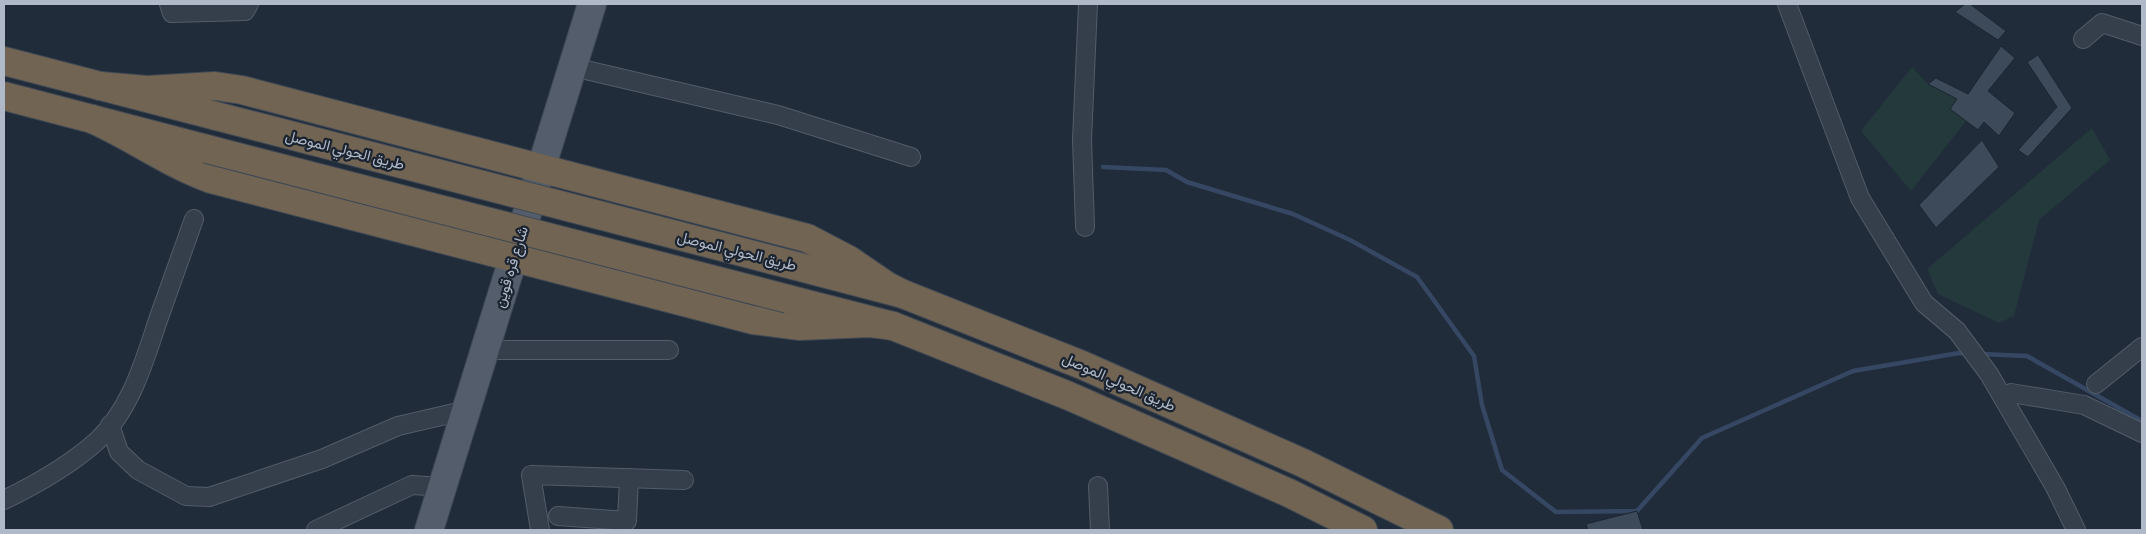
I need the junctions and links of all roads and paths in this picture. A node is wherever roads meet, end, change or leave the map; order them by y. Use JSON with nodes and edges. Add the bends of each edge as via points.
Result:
{"nodes":[{"id":1,"x":169,"y":4,"type":"edge"},
{"id":2,"x":249,"y":4,"type":"edge"},
{"id":3,"x":592,"y":4,"type":"edge"},
{"id":4,"x":1088,"y":4,"type":"edge"},
{"id":5,"x":1787,"y":4,"type":"edge"},
{"id":6,"x":2142,"y":36,"type":"edge"},
{"id":7,"x":2083,"y":39,"type":"dead end"},
{"id":8,"x":4,"y":62,"type":"edge"},
{"id":9,"x":572,"y":67,"type":"junction"},
{"id":10,"x":100,"y":86,"type":"junction"},
{"id":11,"x":4,"y":96,"type":"edge"},
{"id":12,"x":92,"y":119,"type":"junction"},
{"id":13,"x":911,"y":157,"type":"dead end"},
{"id":14,"x":541,"y":169,"type":"junction"},
{"id":15,"x":194,"y":219,"type":"dead end"},
{"id":16,"x":1085,"y":226,"type":"dead end"},
{"id":17,"x":514,"y":259,"type":"junction"},
{"id":18,"x":903,"y":294,"type":"junction"},
{"id":19,"x":893,"y":326,"type":"junction"},
{"id":20,"x":2142,"y":347,"type":"edge"},
{"id":21,"x":485,"y":350,"type":"junction"},
{"id":22,"x":669,"y":350,"type":"dead end"},
{"id":23,"x":2096,"y":384,"type":"dead end"},
{"id":24,"x":2011,"y":393,"type":"dead end"},
{"id":25,"x":466,"y":410,"type":"junction"},
{"id":26,"x":110,"y":425,"type":"junction"},
{"id":27,"x":2142,"y":432,"type":"edge"},
{"id":28,"x":630,"y":478,"type":"junction"},
{"id":29,"x":684,"y":480,"type":"dead end"},
{"id":30,"x":1098,"y":486,"type":"dead end"},
{"id":31,"x":443,"y":487,"type":"junction"},
{"id":32,"x":4,"y":500,"type":"edge"},
{"id":33,"x":558,"y":516,"type":"dead end"},
{"id":34,"x":626,"y":525,"type":"edge"},
{"id":35,"x":316,"y":530,"type":"edge"},
{"id":36,"x":429,"y":530,"type":"edge"},
{"id":37,"x":540,"y":530,"type":"edge"},
{"id":38,"x":1100,"y":530,"type":"edge"},
{"id":39,"x":1363,"y":530,"type":"edge"},
{"id":40,"x":1439,"y":530,"type":"edge"},
{"id":41,"x":2076,"y":530,"type":"edge"}],
"edges":[{"from":1,"to":2,"type":"street","via":[[172,13],[245,11]]},
{"from":3,"to":9,"type":"main road","name":"شارع قره قوين"},
{"from":4,"to":16,"type":"street","via":[[1082,140]]},
{"from":5,"to":41,"type":"street","via":[[1860,198],[1924,303],[1957,331],[1989,374],[2055,487]]},
{"from":6,"to":7,"type":"street","via":[[2102,23]]},
{"from":8,"to":10,"type":"highway","name":"طريق الحولي الموصل"},
{"from":9,"to":13,"type":"street","via":[[778,115]]},
{"from":9,"to":14,"type":"main road","name":"شارع قره قوين"},
{"from":10,"to":14,"type":"highway","via":[[147,90],[215,86],[242,90]]},
{"from":10,"to":18,"type":"highway","name":"طريق الحولي الموصل","bridge":true},
{"from":11,"to":12,"type":"highway"},
{"from":12,"to":17,"type":"highway","via":[[211,179]]},
{"from":12,"to":19,"type":"highway","bridge":true},
{"from":14,"to":17,"type":"main road","name":"شارع قره قوين"},
{"from":14,"to":18,"type":"highway","via":[[806,238],[843,256]]},
{"from":15,"to":26,"type":"street","via":[[138,378]]},
{"from":17,"to":19,"type":"highway","via":[[753,320],[800,326],[870,323]]},
{"from":17,"to":21,"type":"main road","name":"شارع قره قوين"},
{"from":18,"to":40,"type":"highway","name":"طريق الحولي الموصل","via":[[1082,365],[1303,463]]},
{"from":19,"to":39,"type":"highway","via":[[1069,396]]},
{"from":20,"to":23,"type":"street"},
{"from":21,"to":22,"type":"street"},
{"from":21,"to":25,"type":"main road","name":"شارع قره قوين"},
{"from":24,"to":27,"type":"street","via":[[2084,405]]},
{"from":25,"to":26,"type":"street","via":[[398,426],[322,459],[209,497],[186,496],[138,470],[119,452]]},
{"from":25,"to":31,"type":"main road","name":"شارع قره قوين"},
{"from":26,"to":32,"type":"street","via":[[98,440],[63,468]]},
{"from":28,"to":29,"type":"street"},
{"from":28,"to":34,"type":"street"},
{"from":28,"to":37,"type":"street","via":[[531,476]]},
{"from":30,"to":38,"type":"street"},
{"from":31,"to":35,"type":"street","via":[[412,485]]},
{"from":31,"to":36,"type":"main road","name":"شارع قره قوين"},
{"from":33,"to":34,"type":"street"}]}
